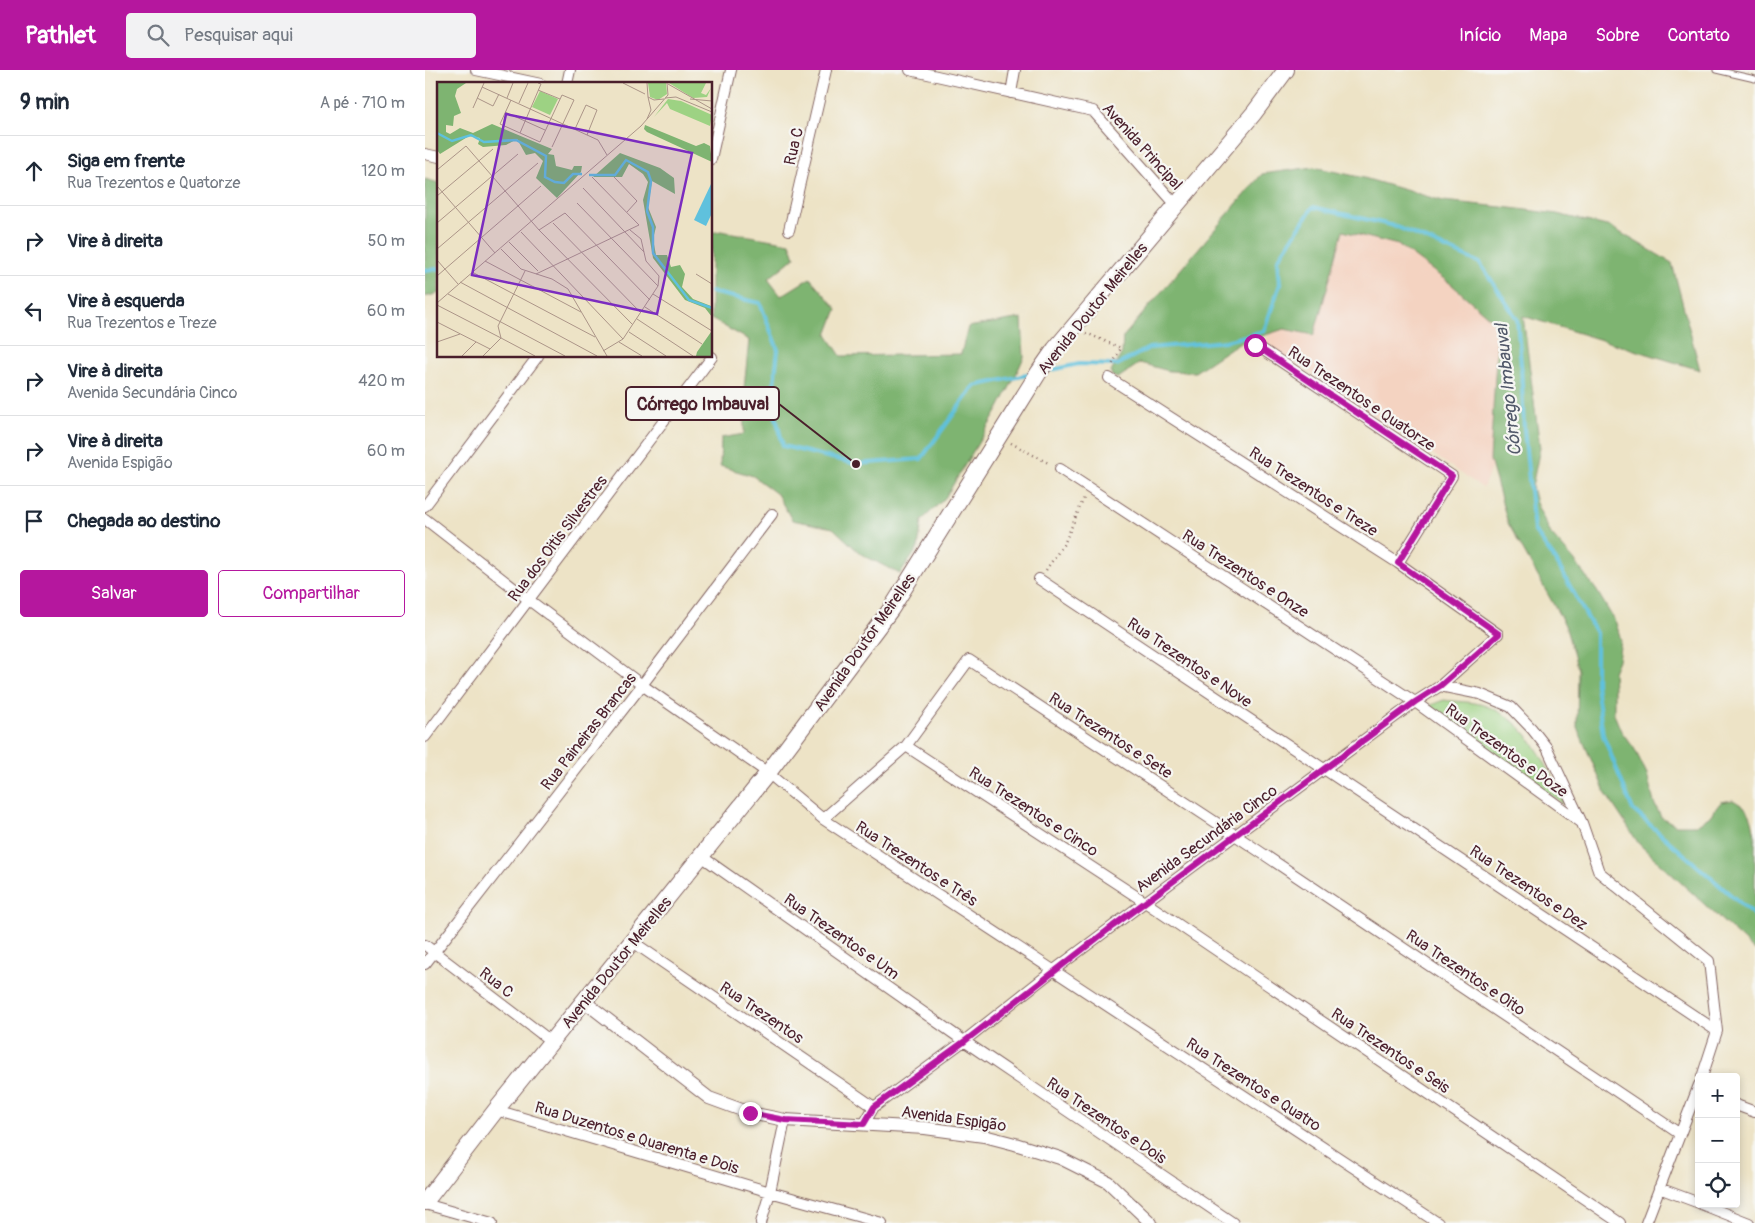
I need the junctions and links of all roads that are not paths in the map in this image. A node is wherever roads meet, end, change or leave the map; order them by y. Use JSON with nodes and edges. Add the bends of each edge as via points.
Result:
{"nodes":[{"id":1,"x":476,"y":70,"type":"edge"},
{"id":2,"x":731,"y":70,"type":"edge"},
{"id":3,"x":826,"y":70,"type":"edge"},
{"id":4,"x":1015,"y":70,"type":"edge"},
{"id":5,"x":1286,"y":70,"type":"edge"},
{"id":6,"x":1716,"y":70,"type":"edge"},
{"id":7,"x":916,"y":71,"type":"edge"},
{"id":8,"x":1755,"y":79,"type":"edge"},
{"id":9,"x":532,"y":82,"type":"edge"},
{"id":10,"x":1011,"y":93,"type":"junction"},
{"id":11,"x":715,"y":120,"type":"edge"},
{"id":12,"x":713,"y":140,"type":"edge"},
{"id":13,"x":1177,"y":206,"type":"junction"},
{"id":14,"x":789,"y":230,"type":"dead end"},
{"id":15,"x":1255,"y":345,"type":"dead end"},
{"id":16,"x":536,"y":358,"type":"edge"},
{"id":17,"x":711,"y":358,"type":"edge"},
{"id":18,"x":1109,"y":374,"type":"road end"},
{"id":19,"x":1061,"y":469,"type":"road end"},
{"id":20,"x":425,"y":506,"type":"edge"},
{"id":21,"x":771,"y":514,"type":"dead end"},
{"id":22,"x":425,"y":519,"type":"edge"},
{"id":23,"x":1398,"y":563,"type":"junction"},
{"id":24,"x":1039,"y":579,"type":"road end"},
{"id":25,"x":529,"y":600,"type":"junction"},
{"id":26,"x":1499,"y":634,"type":"joint"},
{"id":27,"x":643,"y":685,"type":"junction"},
{"id":28,"x":1440,"y":686,"type":"junction"},
{"id":29,"x":1415,"y":702,"type":"junction"},
{"id":30,"x":425,"y":737,"type":"edge"},
{"id":31,"x":905,"y":746,"type":"junction"},
{"id":32,"x":1325,"y":769,"type":"junction"},
{"id":33,"x":768,"y":773,"type":"junction"},
{"id":34,"x":823,"y":819,"type":"junction"},
{"id":35,"x":1582,"y":823,"type":"junction"},
{"id":36,"x":1235,"y":835,"type":"junction"},
{"id":37,"x":701,"y":856,"type":"junction"},
{"id":38,"x":1145,"y":902,"type":"junction"},
{"id":39,"x":633,"y":942,"type":"junction"},
{"id":40,"x":425,"y":945,"type":"edge"},
{"id":41,"x":434,"y":952,"type":"junction"},
{"id":42,"x":425,"y":964,"type":"edge"},
{"id":43,"x":1053,"y":970,"type":"junction"},
{"id":44,"x":585,"y":1002,"type":"junction"},
{"id":45,"x":1717,"y":1031,"type":"junction"},
{"id":46,"x":965,"y":1041,"type":"junction"},
{"id":47,"x":552,"y":1042,"type":"junction"},
{"id":48,"x":1702,"y":1073,"type":"edge"},
{"id":49,"x":1695,"y":1096,"type":"edge"},
{"id":50,"x":1740,"y":1106,"type":"edge"},
{"id":51,"x":874,"y":1107,"type":"junction"},
{"id":52,"x":496,"y":1110,"type":"junction"},
{"id":53,"x":1755,"y":1112,"type":"edge"},
{"id":54,"x":785,"y":1120,"type":"junction"},
{"id":55,"x":864,"y":1124,"type":"junction"},
{"id":56,"x":1680,"y":1134,"type":"junction"},
{"id":57,"x":1659,"y":1188,"type":"junction"},
{"id":58,"x":770,"y":1192,"type":"junction"},
{"id":59,"x":1695,"y":1202,"type":"edge"},
{"id":60,"x":425,"y":1203,"type":"edge"},
{"id":61,"x":1710,"y":1208,"type":"edge"},
{"id":62,"x":491,"y":1223,"type":"edge"},
{"id":63,"x":761,"y":1223,"type":"edge"},
{"id":64,"x":882,"y":1223,"type":"edge"},
{"id":65,"x":1151,"y":1223,"type":"edge"},
{"id":66,"x":1233,"y":1223,"type":"edge"},
{"id":67,"x":1438,"y":1223,"type":"edge"},
{"id":68,"x":1620,"y":1223,"type":"edge"},
{"id":69,"x":1646,"y":1223,"type":"edge"},
{"id":70,"x":1749,"y":1223,"type":"edge"}],
"edges":[{"from":1,"to":9,"type":"street"},
{"from":2,"to":11,"type":"street"},
{"from":3,"to":14,"type":"street","name":"Rua C"},
{"from":4,"to":10,"type":"street"},
{"from":5,"to":13,"type":"main road","name":"Avenida Doutor Meirelles"},
{"from":6,"to":8,"type":"lane"},
{"from":7,"to":10,"type":"street","name":"Avenida Principal"},
{"from":10,"to":13,"type":"street","name":"Avenida Principal","via":[[1093,111]]},
{"from":11,"to":12,"type":"street"},
{"from":13,"to":33,"type":"main road","name":"Avenida Doutor Meirelles","via":[[1055,349],[891,609]]},
{"from":15,"to":23,"type":"street","name":"Rua Trezentos e Quatorze","via":[[1452,476]]},
{"from":16,"to":20,"type":"street"},
{"from":17,"to":25,"type":"street","name":"Rua dos Oitis Silvestres"},
{"from":18,"to":23,"type":"street","name":"Rua Trezentos e Treze"},
{"from":19,"to":29,"type":"street","name":"Rua Trezentos e Onze"},
{"from":21,"to":27,"type":"street","name":"Rua Paineiras Brancas"},
{"from":22,"to":25,"type":"street","name":"Rua Trezentos e Três"},
{"from":23,"to":26,"type":"street","name":"Rua Trezentos e Treze"},
{"from":24,"to":32,"type":"street","name":"Rua Trezentos e Nove"},
{"from":25,"to":27,"type":"street","name":"Rua Trezentos e Três"},
{"from":25,"to":30,"type":"street","name":"Rua dos Oitis Silvestres"},
{"from":26,"to":28,"type":"street","name":"Avenida Secundária Cinco"},
{"from":27,"to":33,"type":"street","name":"Rua Trezentos e Três"},
{"from":27,"to":41,"type":"street","name":"Rua Paineiras Brancas"},
{"from":28,"to":29,"type":"street","name":"Avenida Secundária Cinco"},
{"from":28,"to":35,"type":"street","via":[[1480,694],[1511,707],[1547,748]]},
{"from":29,"to":32,"type":"street","name":"Avenida Secundária Cinco"},
{"from":29,"to":35,"type":"street","name":"Rua Trezentos e Doze"},
{"from":31,"to":34,"type":"street"},
{"from":31,"to":36,"type":"street","name":"Rua Trezentos e Sete","via":[[969,660]]},
{"from":31,"to":38,"type":"street","name":"Rua Trezentos e Cinco"},
{"from":32,"to":36,"type":"street","name":"Avenida Secundária Cinco"},
{"from":32,"to":45,"type":"street","name":"Rua Trezentos e Dez"},
{"from":33,"to":34,"type":"street","name":"Rua Trezentos e Três"},
{"from":33,"to":37,"type":"main road","name":"Avenida Doutor Meirelles"},
{"from":34,"to":43,"type":"street","name":"Rua Trezentos e Três"},
{"from":35,"to":45,"type":"street","via":[[1599,872],[1709,961]]},
{"from":36,"to":38,"type":"street","name":"Avenida Secundária Cinco"},
{"from":36,"to":56,"type":"street","name":"Rua Trezentos e Oito"},
{"from":37,"to":39,"type":"main road","name":"Avenida Doutor Meirelles"},
{"from":37,"to":46,"type":"street","name":"Rua Trezentos e Um"},
{"from":38,"to":43,"type":"street","name":"Avenida Secundária Cinco"},
{"from":38,"to":68,"type":"street","name":"Rua Trezentos e Seis"},
{"from":39,"to":44,"type":"main road","name":"Avenida Doutor Meirelles"},
{"from":39,"to":51,"type":"street","name":"Rua Trezentos"},
{"from":40,"to":41,"type":"street","name":"Rua C"},
{"from":41,"to":42,"type":"street","name":"Rua Paineiras Brancas"},
{"from":41,"to":47,"type":"street","name":"Rua C"},
{"from":43,"to":46,"type":"street","name":"Avenida Secundária Cinco"},
{"from":43,"to":67,"type":"street","name":"Rua Trezentos e Quatro"},
{"from":44,"to":47,"type":"main road","name":"Avenida Doutor Meirelles"},
{"from":44,"to":54,"type":"street","name":"Avenida Espigão","via":[[709,1098],[750,1113]]},
{"from":45,"to":48,"type":"street"},
{"from":46,"to":51,"type":"street","name":"Avenida Secundária Cinco"},
{"from":46,"to":66,"type":"street","name":"Rua Trezentos e Dois"},
{"from":47,"to":52,"type":"main road","name":"Avenida Doutor Meirelles"},
{"from":49,"to":56,"type":"street"},
{"from":50,"to":53,"type":"street"},
{"from":51,"to":55,"type":"street","name":"Avenida Secundária Cinco"},
{"from":52,"to":58,"type":"street","name":"Rua Duzentos e Quarenta e Dois"},
{"from":52,"to":60,"type":"main road","name":"Avenida Doutor Meirelles"},
{"from":54,"to":55,"type":"street","name":"Avenida Espigão"},
{"from":54,"to":58,"type":"street"},
{"from":55,"to":65,"type":"street","name":"Avenida Espigão","via":[[984,1136],[1060,1158],[1108,1182]]},
{"from":56,"to":57,"type":"street"},
{"from":57,"to":59,"type":"street"},
{"from":57,"to":69,"type":"street"},
{"from":58,"to":63,"type":"street"},
{"from":58,"to":64,"type":"street","name":"Rua Duzentos e Quarenta e Dois"},
{"from":60,"to":62,"type":"street"},
{"from":61,"to":70,"type":"street"}]}
